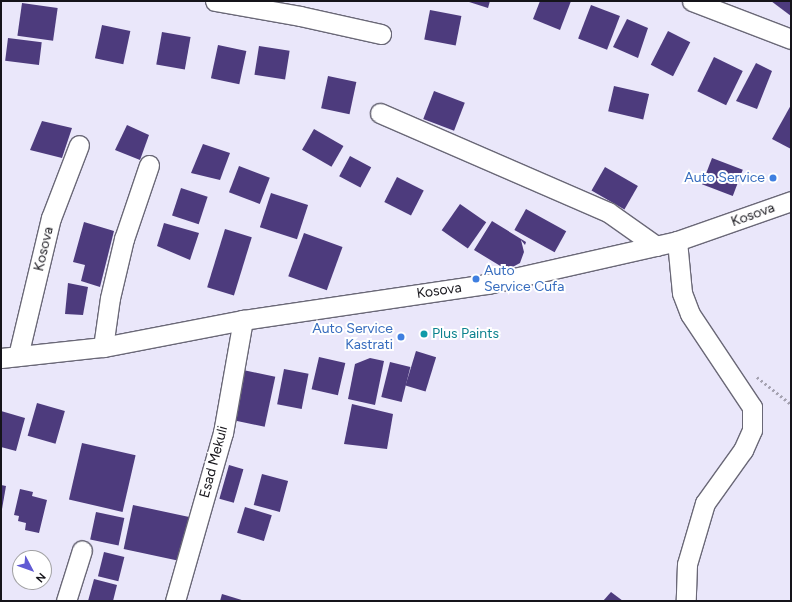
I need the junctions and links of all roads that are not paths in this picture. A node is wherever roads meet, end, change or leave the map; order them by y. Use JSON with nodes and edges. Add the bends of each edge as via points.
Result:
{"nodes":[{"id":1,"x":215,"y":1,"type":"edge"},
{"id":2,"x":692,"y":1,"type":"edge"},
{"id":3,"x":381,"y":34,"type":"dead end"},
{"id":4,"x":791,"y":39,"type":"edge"},
{"id":5,"x":380,"y":113,"type":"dead end"},
{"id":6,"x":79,"y":145,"type":"dead end"},
{"id":7,"x":149,"y":165,"type":"dead end"},
{"id":8,"x":791,"y":201,"type":"edge"},
{"id":9,"x":677,"y":241,"type":"junction"},
{"id":10,"x":656,"y":246,"type":"junction"},
{"id":11,"x":243,"y":320,"type":"junction"},
{"id":12,"x":103,"y":347,"type":"junction"},
{"id":13,"x":10,"y":357,"type":"edge"},
{"id":14,"x":82,"y":550,"type":"dead end"},
{"id":15,"x":66,"y":601,"type":"edge"},
{"id":16,"x":175,"y":601,"type":"edge"},
{"id":17,"x":686,"y":601,"type":"edge"}],
"edges":[{"from":1,"to":3,"type":"street"},
{"from":2,"to":4,"type":"street"},
{"from":5,"to":10,"type":"street","via":[[608,212]]},
{"from":6,"to":13,"type":"street","name":"Kosova","via":[[51,218]]},
{"from":7,"to":12,"type":"street","via":[[124,239],[110,298]]},
{"from":8,"to":9,"type":"street","name":"Kosova"},
{"from":9,"to":10,"type":"street","name":"Kosova"},
{"from":9,"to":17,"type":"street","via":[[682,293],[690,314],[752,407],[752,430],[743,450],[705,503],[687,564]]},
{"from":10,"to":11,"type":"street","name":"Kosova","via":[[488,284]]},
{"from":11,"to":12,"type":"street","name":"Kosova"},
{"from":11,"to":16,"type":"street","name":"Esad Mekuli","via":[[222,433]]},
{"from":12,"to":13,"type":"street","name":"Kosova"},
{"from":14,"to":15,"type":"street"}]}
